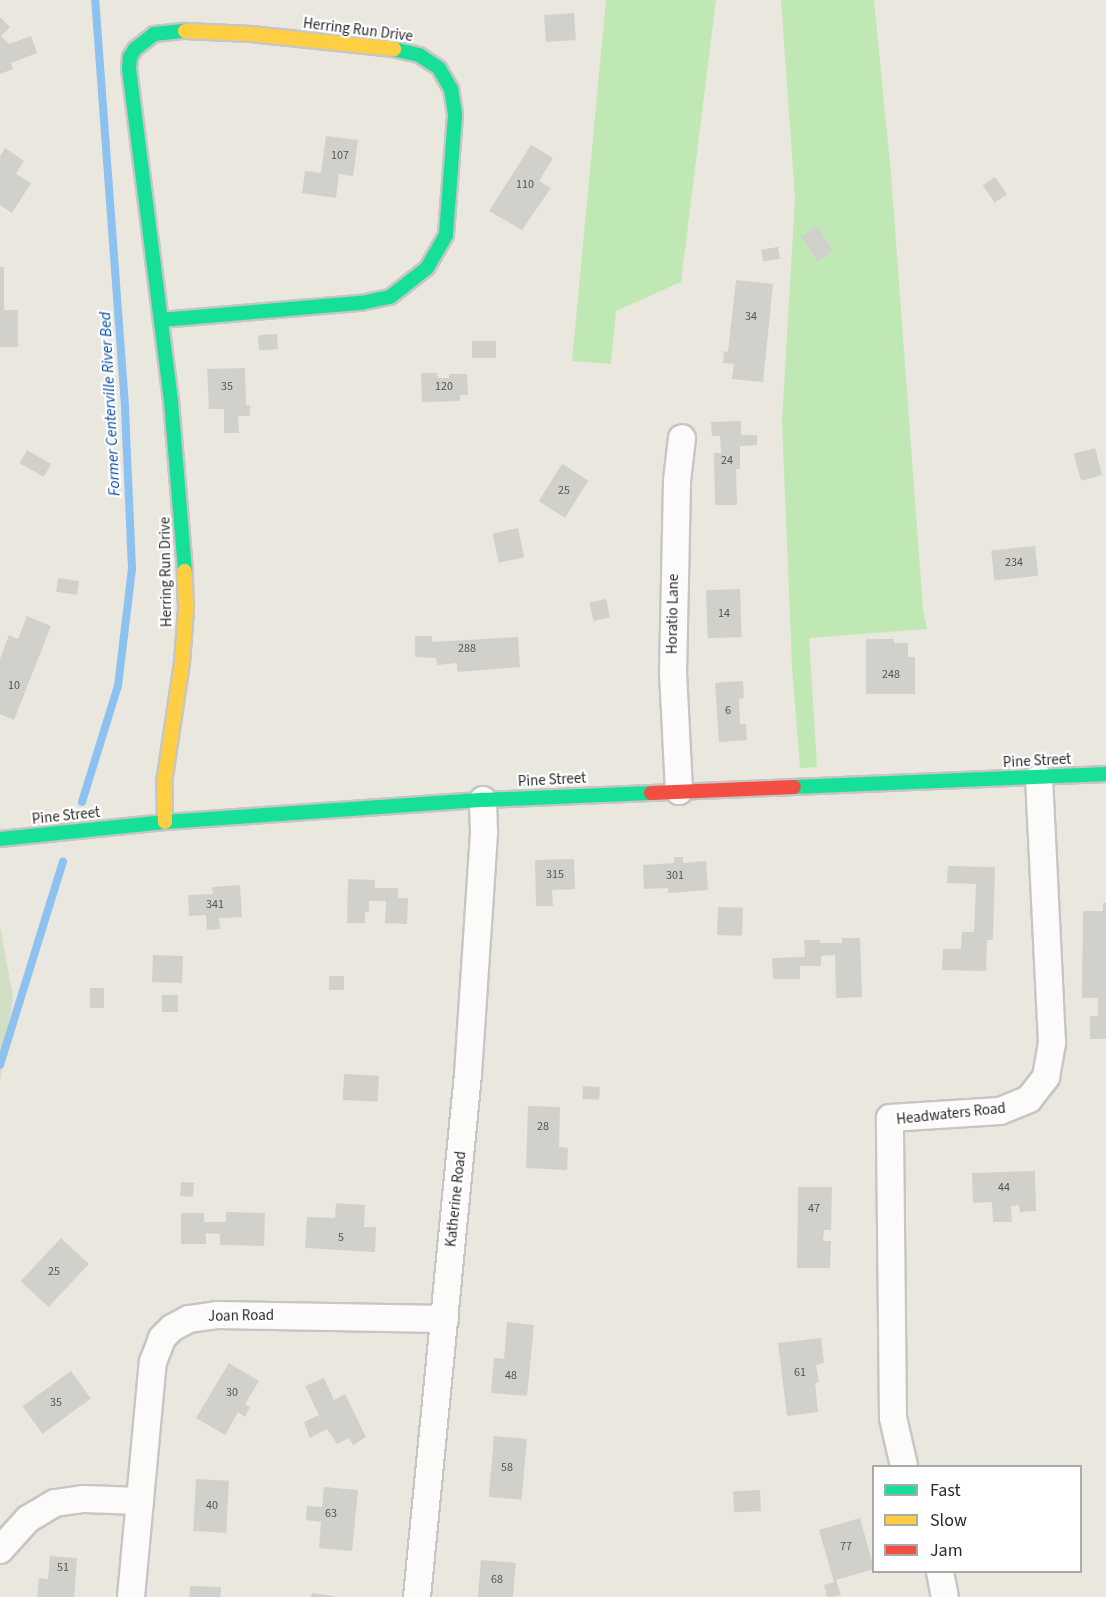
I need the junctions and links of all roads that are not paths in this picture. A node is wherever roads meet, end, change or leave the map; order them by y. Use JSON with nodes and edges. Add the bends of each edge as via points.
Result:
{"nodes":[{"id":1,"x":161,"y":320,"type":"junction"},
{"id":2,"x":682,"y":438,"type":"dead end"},
{"id":3,"x":1106,"y":774,"type":"edge"},
{"id":4,"x":1039,"y":778,"type":"junction"},
{"id":5,"x":679,"y":791,"type":"junction"},
{"id":6,"x":483,"y":800,"type":"junction"},
{"id":7,"x":165,"y":822,"type":"junction"},
{"id":8,"x":0,"y":839,"type":"edge"},
{"id":9,"x":445,"y":1319,"type":"junction"},
{"id":10,"x":904,"y":1465,"type":"edge"},
{"id":11,"x":140,"y":1502,"type":"junction"},
{"id":12,"x":0,"y":1550,"type":"edge"},
{"id":13,"x":940,"y":1573,"type":"edge"},
{"id":14,"x":131,"y":1597,"type":"edge"},
{"id":15,"x":417,"y":1597,"type":"edge"},
{"id":16,"x":945,"y":1597,"type":"edge"}],
"edges":[{"from":1,"to":1,"type":"street","name":"Herring Run Drive","via":[[129,70],[135,49],[154,34],[165,32],[251,34],[405,50],[439,68],[451,89],[455,114],[449,217],[446,235],[427,268],[390,297],[361,303]]},
{"from":1,"to":7,"type":"street","name":"Herring Run Drive","via":[[184,536],[186,608],[164,783]]},
{"from":2,"to":5,"type":"street","name":"Horatio Lane","via":[[677,481],[673,674]]},
{"from":3,"to":4,"type":"street","name":"Pine Street"},
{"from":4,"to":5,"type":"street","name":"Pine Street"},
{"from":4,"to":10,"type":"street","name":"Headwaters Road","via":[[1052,1043],[1046,1077],[1029,1099],[1000,1111],[890,1118],[892,1418]]},
{"from":5,"to":6,"type":"street","name":"Pine Street"},
{"from":6,"to":7,"type":"street","name":"Pine Street"},
{"from":6,"to":9,"type":"street","name":"Katherine Road","via":[[468,1074]]},
{"from":7,"to":8,"type":"street","name":"Pine Street"},
{"from":9,"to":11,"type":"street","name":"Joan Road","via":[[224,1315],[189,1319],[172,1328],[162,1338],[153,1362]]},
{"from":9,"to":15,"type":"street","name":"Katherine Road"},
{"from":11,"to":12,"type":"street","via":[[84,1499],[55,1503],[28,1519]]},
{"from":11,"to":14,"type":"street","name":"Joan Road"},
{"from":13,"to":16,"type":"street"}]}
